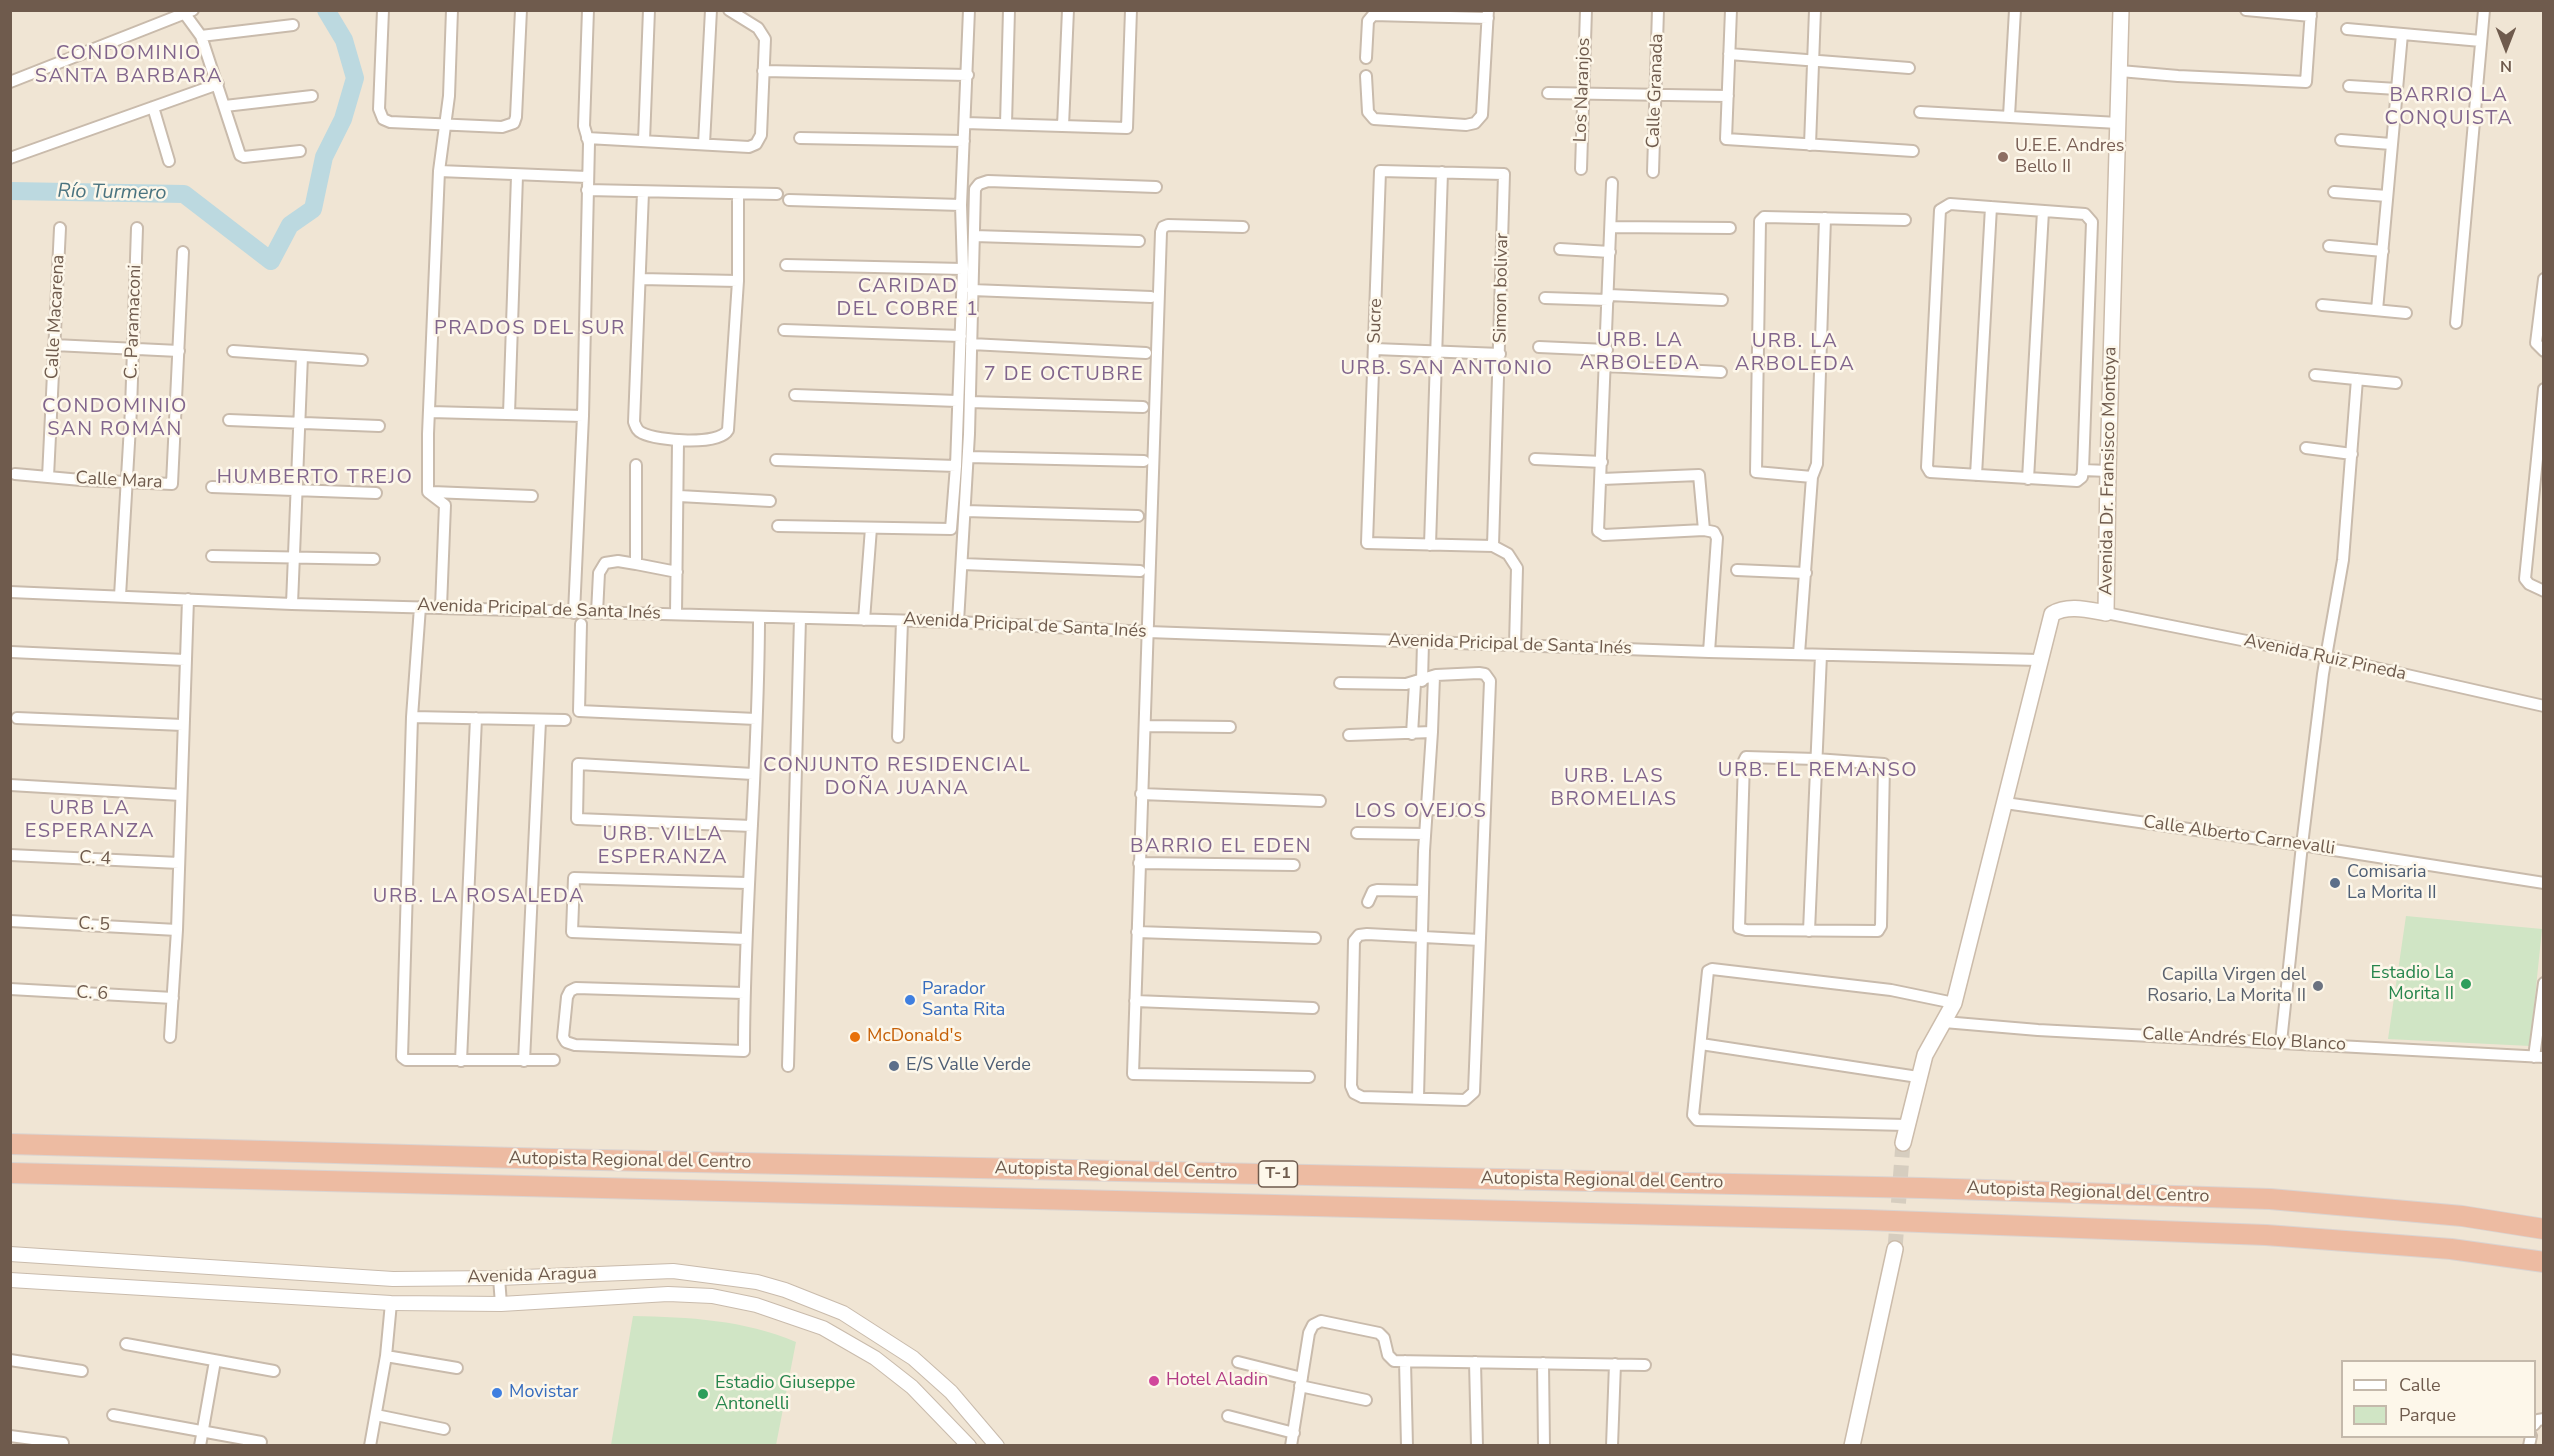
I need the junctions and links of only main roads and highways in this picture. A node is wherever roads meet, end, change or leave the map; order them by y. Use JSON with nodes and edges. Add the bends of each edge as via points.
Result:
{"nodes":[{"id":1,"x":2121,"y":10,"type":"edge"},
{"id":2,"x":1903,"y":1143,"type":"tunnel mouth"},
{"id":3,"x":10,"y":1144,"type":"edge"},
{"id":4,"x":10,"y":1173,"type":"edge"},
{"id":5,"x":2544,"y":1229,"type":"edge"},
{"id":6,"x":1894,"y":1249,"type":"tunnel mouth"},
{"id":7,"x":2544,"y":1262,"type":"edge"},
{"id":8,"x":1851,"y":1446,"type":"edge"}],
"edges":[{"from":1,"to":2,"type":"main road","name":"Avenida Dr. Fransisco Montoya","via":[[2106,613],[2074,608],[2052,614],[1954,1003],[1925,1055]]},
{"from":3,"to":5,"type":"highway","name":"Autopista Regional del Centro","number":"T-1","via":[[2270,1199],[2462,1216]]},
{"from":4,"to":7,"type":"highway","name":"Autopista Regional del Centro","number":"T-1","via":[[1867,1220],[2266,1235],[2451,1249]]},
{"from":6,"to":8,"type":"main road"}]}
